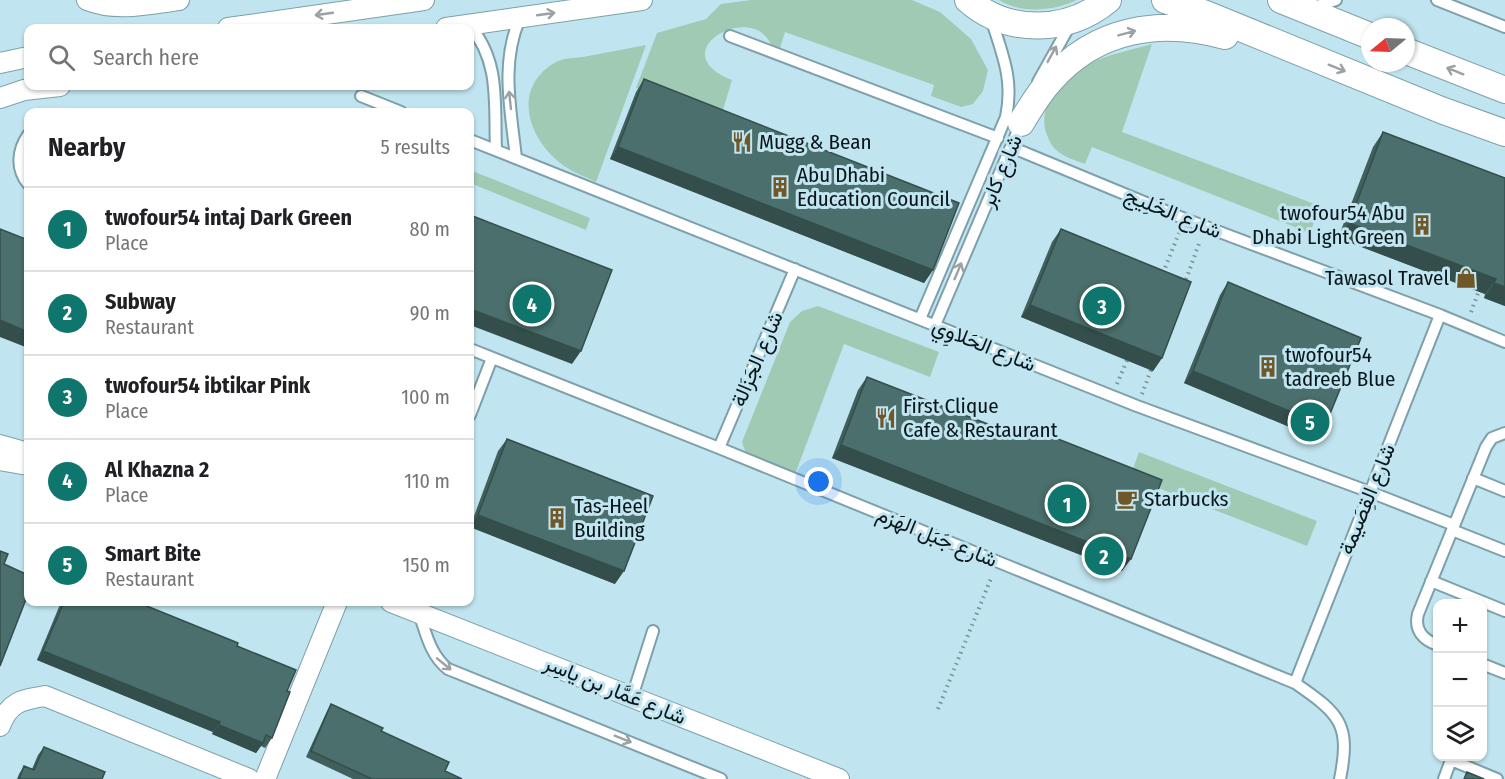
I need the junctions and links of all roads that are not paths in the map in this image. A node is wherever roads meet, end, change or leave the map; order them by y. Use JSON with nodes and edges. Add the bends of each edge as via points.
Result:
{"nodes":[{"id":1,"x":87,"y":0,"type":"edge"},
{"id":2,"x":174,"y":0,"type":"edge"},
{"id":3,"x":179,"y":0,"type":"edge"},
{"id":4,"x":424,"y":0,"type":"edge"},
{"id":5,"x":642,"y":0,"type":"edge"},
{"id":6,"x":968,"y":0,"type":"edge"},
{"id":7,"x":1108,"y":0,"type":"edge"},
{"id":8,"x":1165,"y":0,"type":"edge"},
{"id":9,"x":1281,"y":0,"type":"edge"},
{"id":10,"x":1336,"y":0,"type":"edge"},
{"id":11,"x":1437,"y":0,"type":"edge"},
{"id":12,"x":1306,"y":10,"type":"junction"},
{"id":13,"x":990,"y":15,"type":"junction"},
{"id":14,"x":520,"y":18,"type":"junction"},
{"id":15,"x":1074,"y":20,"type":"junction"},
{"id":16,"x":256,"y":24,"type":"edge"},
{"id":17,"x":474,"y":24,"type":"edge"},
{"id":18,"x":1505,"y":27,"type":"edge"},
{"id":19,"x":474,"y":32,"type":"edge"},
{"id":20,"x":1361,"y":32,"type":"edge"},
{"id":21,"x":730,"y":36,"type":"dead end"},
{"id":22,"x":1298,"y":52,"type":"junction"},
{"id":23,"x":1415,"y":55,"type":"edge"},
{"id":24,"x":24,"y":58,"type":"edge"},
{"id":25,"x":0,"y":63,"type":"edge"},
{"id":26,"x":24,"y":90,"type":"edge"},
{"id":27,"x":1505,"y":90,"type":"edge"},
{"id":28,"x":361,"y":96,"type":"dead end"},
{"id":29,"x":0,"y":98,"type":"edge"},
{"id":30,"x":391,"y":108,"type":"edge"},
{"id":31,"x":1021,"y":123,"type":"junction"},
{"id":32,"x":1505,"y":134,"type":"edge"},
{"id":33,"x":998,"y":138,"type":"junction"},
{"id":34,"x":24,"y":141,"type":"edge"},
{"id":35,"x":474,"y":142,"type":"edge"},
{"id":36,"x":1011,"y":147,"type":"junction"},
{"id":37,"x":496,"y":150,"type":"junction"},
{"id":38,"x":516,"y":158,"type":"junction"},
{"id":39,"x":24,"y":178,"type":"edge"},
{"id":40,"x":795,"y":269,"type":"junction"},
{"id":41,"x":1440,"y":315,"type":"junction"},
{"id":42,"x":920,"y":319,"type":"junction"},
{"id":43,"x":935,"y":325,"type":"junction"},
{"id":44,"x":1505,"y":342,"type":"edge"},
{"id":45,"x":474,"y":351,"type":"edge"},
{"id":46,"x":492,"y":358,"type":"junction"},
{"id":47,"x":474,"y":405,"type":"edge"},
{"id":48,"x":1505,"y":434,"type":"edge"},
{"id":49,"x":0,"y":445,"type":"edge"},
{"id":50,"x":719,"y":448,"type":"junction"},
{"id":51,"x":24,"y":452,"type":"edge"},
{"id":52,"x":0,"y":460,"type":"edge"},
{"id":53,"x":24,"y":464,"type":"edge"},
{"id":54,"x":1473,"y":478,"type":"junction"},
{"id":55,"x":1505,"y":491,"type":"edge"},
{"id":56,"x":1370,"y":492,"type":"junction"},
{"id":57,"x":1453,"y":528,"type":"junction"},
{"id":58,"x":1505,"y":551,"type":"edge"},
{"id":59,"x":1431,"y":581,"type":"junction"},
{"id":60,"x":335,"y":606,"type":"edge"},
{"id":61,"x":402,"y":606,"type":"edge"},
{"id":62,"x":1505,"y":611,"type":"edge"},
{"id":63,"x":419,"y":612,"type":"junction"},
{"id":64,"x":653,"y":631,"type":"dead end"},
{"id":65,"x":1433,"y":643,"type":"edge"},
{"id":66,"x":1487,"y":666,"type":"edge"},
{"id":67,"x":1505,"y":673,"type":"edge"},
{"id":68,"x":1295,"y":683,"type":"junction"},
{"id":69,"x":632,"y":697,"type":"junction"},
{"id":70,"x":0,"y":726,"type":"edge"},
{"id":71,"x":249,"y":779,"type":"edge"},
{"id":72,"x":265,"y":779,"type":"edge"},
{"id":73,"x":721,"y":779,"type":"edge"},
{"id":74,"x":839,"y":779,"type":"edge"},
{"id":75,"x":1340,"y":779,"type":"edge"},
{"id":76,"x":1443,"y":779,"type":"edge"},
{"id":77,"x":1497,"y":779,"type":"edge"}],
"edges":[{"from":1,"to":2,"type":"street","via":[[125,7]]},
{"from":2,"to":3,"type":"street"},
{"from":4,"to":16,"type":"street","one_way":true},
{"from":14,"to":5,"type":"street","one_way":true},
{"from":6,"to":13,"type":"street"},
{"from":7,"to":15,"type":"street"},
{"from":8,"to":22,"type":"street"},
{"from":9,"to":12,"type":"street"},
{"from":10,"to":12,"type":"lane"},
{"from":11,"to":18,"type":"lane"},
{"from":12,"to":20,"type":"street"},
{"from":13,"to":15,"type":"street","via":[[1027,25],[1046,26]]},
{"from":13,"to":33,"type":"lane","name":"شارع كابر","via":[[1010,86],[1006,117]]},
{"from":14,"to":17,"type":"street"},
{"from":38,"to":14,"type":"lane","one_way":true,"via":[[507,70]]},
{"from":31,"to":15,"type":"lane","name":"شارع كابر","one_way":true,"via":[[1044,69]]},
{"from":19,"to":37,"type":"lane","via":[[492,67]]},
{"from":21,"to":33,"type":"lane"},
{"from":31,"to":22,"type":"street","one_way":true,"via":[[1066,65],[1092,47],[1125,33],[1160,27],[1198,29]]},
{"from":22,"to":32,"type":"street","one_way":true},
{"from":27,"to":23,"type":"street","one_way":true},
{"from":24,"to":25,"type":"street"},
{"from":26,"to":29,"type":"street"},
{"from":28,"to":30,"type":"lane"},
{"from":31,"to":36,"type":"lane","name":"شارع كابر"},
{"from":33,"to":42,"type":"lane","name":"شارع كابر"},
{"from":34,"to":39,"type":"lane","via":[[19,154]]},
{"from":35,"to":37,"type":"lane","name":"شارع الحَلاوِي"},
{"from":36,"to":41,"type":"lane","name":"شارع الخَلِيج","via":[[1185,219]]},
{"from":43,"to":36,"type":"lane","name":"شارع كابر","one_way":true},
{"from":37,"to":38,"type":"lane","name":"شارع الحَلاوِي"},
{"from":38,"to":40,"type":"lane","name":"شارع الحَلاوِي"},
{"from":40,"to":42,"type":"lane","name":"شارع الحَلاوِي"},
{"from":40,"to":50,"type":"lane","name":"شارع الجَزَالة"},
{"from":41,"to":44,"type":"lane","name":"شارع الخَلِيج"},
{"from":41,"to":56,"type":"lane","name":"شارع القِصَيمة"},
{"from":42,"to":43,"type":"lane","name":"شارع الحَلاوِي"},
{"from":43,"to":56,"type":"lane","name":"شارع الحَلاوِي","via":[[1137,406]]},
{"from":45,"to":46,"type":"lane","name":"شارع جَبَل الهَزم"},
{"from":46,"to":47,"type":"lane"},
{"from":46,"to":50,"type":"lane","name":"شارع جَبَل الهَزم"},
{"from":48,"to":54,"type":"lane","via":[[1489,442]]},
{"from":49,"to":51,"type":"street"},
{"from":50,"to":68,"type":"lane","name":"شارع جَبَل الهَزم"},
{"from":52,"to":53,"type":"street"},
{"from":54,"to":55,"type":"lane"},
{"from":54,"to":57,"type":"lane"},
{"from":56,"to":57,"type":"lane","name":"شارع الحَلاوِي"},
{"from":56,"to":68,"type":"lane","name":"شارع القِصَيمة"},
{"from":57,"to":58,"type":"lane","name":"شارع الحَلاوِي"},
{"from":57,"to":59,"type":"lane"},
{"from":59,"to":62,"type":"lane"},
{"from":59,"to":65,"type":"lane","via":[[1417,625],[1422,636]]},
{"from":60,"to":72,"type":"street"},
{"from":61,"to":63,"type":"street","name":"شارع عَمَّار بن ياسِر"},
{"from":63,"to":69,"type":"street","name":"شارع عَمَّار بن ياسِر"},
{"from":63,"to":73,"type":"lane","one_way":true,"via":[[436,658],[448,669]]},
{"from":64,"to":69,"type":"lane"},
{"from":66,"to":67,"type":"lane"},
{"from":68,"to":75,"type":"lane","name":"شارع جَبَل الهَزم","via":[[1338,720],[1345,737]]},
{"from":69,"to":74,"type":"street","name":"شارع عَمَّار بن ياسِر"},
{"from":70,"to":71,"type":"street","via":[[5,713],[15,705],[45,696]]},
{"from":76,"to":77,"type":"lane","via":[[1451,760]]}]}
